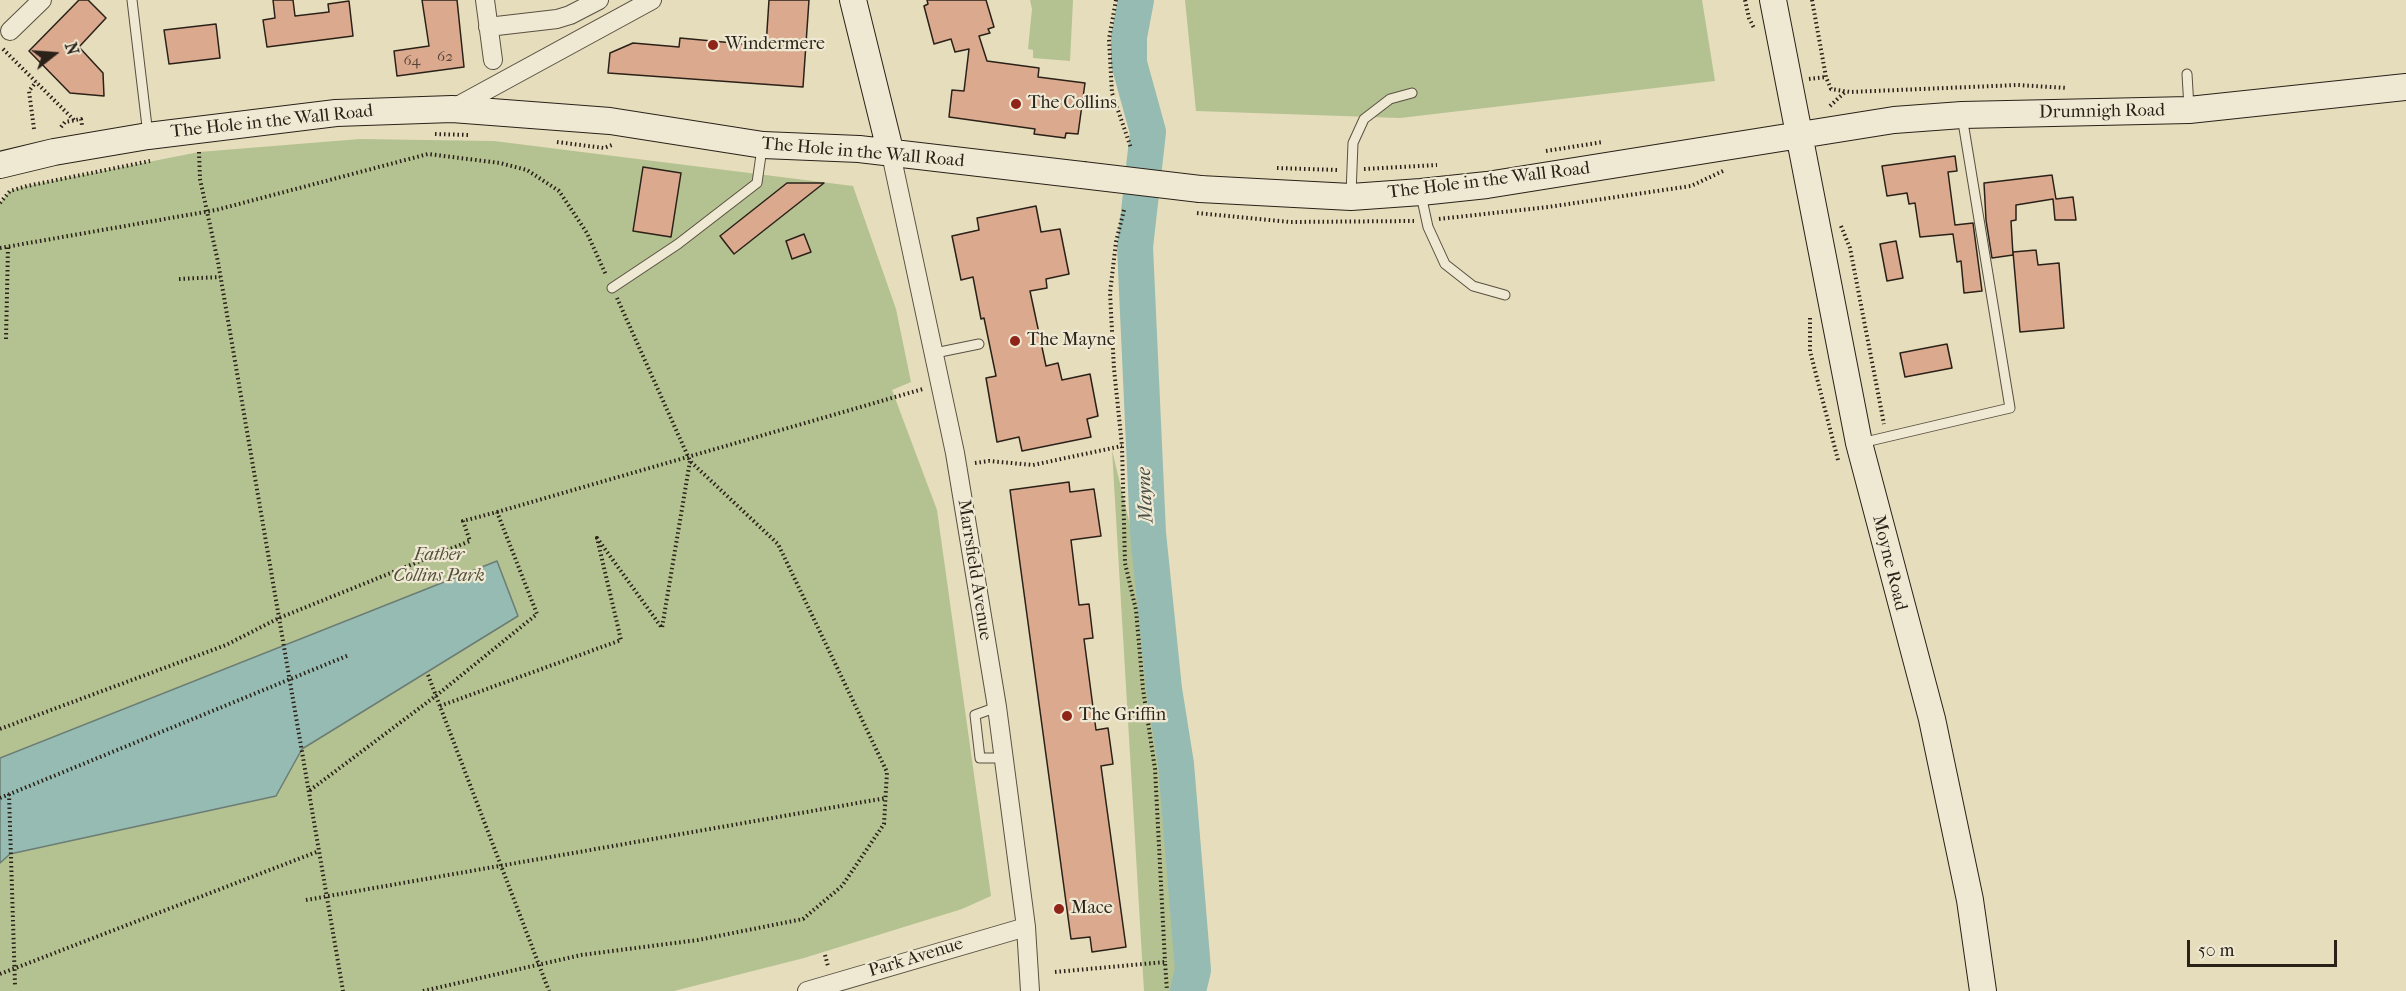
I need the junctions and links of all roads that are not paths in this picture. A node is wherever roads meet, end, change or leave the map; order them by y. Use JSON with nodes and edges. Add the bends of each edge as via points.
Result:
{"nodes":[{"id":1,"x":42,"y":0,"type":"edge"},
{"id":2,"x":132,"y":0,"type":"edge"},
{"id":3,"x":485,"y":0,"type":"edge"},
{"id":4,"x":599,"y":0,"type":"edge"},
{"id":5,"x":652,"y":0,"type":"edge"},
{"id":6,"x":853,"y":0,"type":"edge"},
{"id":7,"x":1773,"y":0,"type":"edge"},
{"id":8,"x":488,"y":27,"type":"junction"},
{"id":9,"x":10,"y":31,"type":"dead end"},
{"id":10,"x":493,"y":60,"type":"dead end"},
{"id":11,"x":2187,"y":74,"type":"dead end"},
{"id":12,"x":2406,"y":87,"type":"edge"},
{"id":13,"x":1412,"y":93,"type":"dead end"},
{"id":14,"x":452,"y":109,"type":"junction"},
{"id":15,"x":2189,"y":110,"type":"junction"},
{"id":16,"x":1962,"y":115,"type":"junction"},
{"id":17,"x":1798,"y":134,"type":"junction"},
{"id":18,"x":148,"y":136,"type":"junction"},
{"id":19,"x":763,"y":145,"type":"junction"},
{"id":20,"x":891,"y":154,"type":"junction"},
{"id":21,"x":0,"y":165,"type":"edge"},
{"id":22,"x":1421,"y":192,"type":"junction"},
{"id":23,"x":1351,"y":197,"type":"junction"},
{"id":24,"x":612,"y":288,"type":"road end"},
{"id":25,"x":1505,"y":295,"type":"dead end"},
{"id":26,"x":979,"y":344,"type":"dead end"},
{"id":27,"x":935,"y":353,"type":"junction"},
{"id":28,"x":1859,"y":443,"type":"junction"},
{"id":29,"x":1026,"y":927,"type":"junction"},
{"id":30,"x":812,"y":990,"type":"edge"},
{"id":31,"x":1030,"y":991,"type":"edge"},
{"id":32,"x":1983,"y":991,"type":"edge"}],
"edges":[{"from":1,"to":9,"type":"street"},
{"from":2,"to":18,"type":"lane"},
{"from":3,"to":8,"type":"street"},
{"from":4,"to":8,"type":"street","via":[[557,19]]},
{"from":5,"to":14,"type":"street"},
{"from":6,"to":20,"type":"street"},
{"from":7,"to":17,"type":"street","name":"Moyne Road"},
{"from":8,"to":10,"type":"street"},
{"from":11,"to":15,"type":"lane"},
{"from":12,"to":15,"type":"street","name":"Drumnigh Road"},
{"from":13,"to":23,"type":"lane","via":[[1390,99],[1364,118],[1353,143]]},
{"from":14,"to":18,"type":"street","name":"The Hole in the Wall Road","via":[[336,113]]},
{"from":14,"to":19,"type":"street","name":"The Hole in the Wall Road","via":[[610,121]]},
{"from":15,"to":16,"type":"street","name":"Drumnigh Road"},
{"from":16,"to":17,"type":"street","name":"Drumnigh Road"},
{"from":16,"to":28,"type":"lane","via":[[2010,408]]},
{"from":17,"to":22,"type":"street","name":"The Hole in the Wall Road","via":[[1487,185]]},
{"from":17,"to":28,"type":"street","name":"Moyne Road"},
{"from":18,"to":21,"type":"street","name":"The Hole in the Wall Road"},
{"from":19,"to":20,"type":"street","name":"The Hole in the Wall Road"},
{"from":19,"to":24,"type":"lane","via":[[756,183],[678,244]]},
{"from":20,"to":23,"type":"street","name":"The Hole in the Wall Road","bridge":true,"via":[[1200,189]]},
{"from":20,"to":27,"type":"street","name":"Marrsfield Avenue"},
{"from":22,"to":23,"type":"street","name":"The Hole in the Wall Road"},
{"from":22,"to":25,"type":"lane","via":[[1428,227],[1445,264],[1473,286]]},
{"from":26,"to":27,"type":"lane"},
{"from":27,"to":29,"type":"street","name":"Marrsfield Avenue","via":[[997,707]]},
{"from":28,"to":32,"type":"street","name":"Moyne Road","via":[[1932,719],[1970,900]]},
{"from":29,"to":30,"type":"street","name":"Park Avenue"},
{"from":29,"to":31,"type":"street","name":"Marrsfield Avenue"}]}
